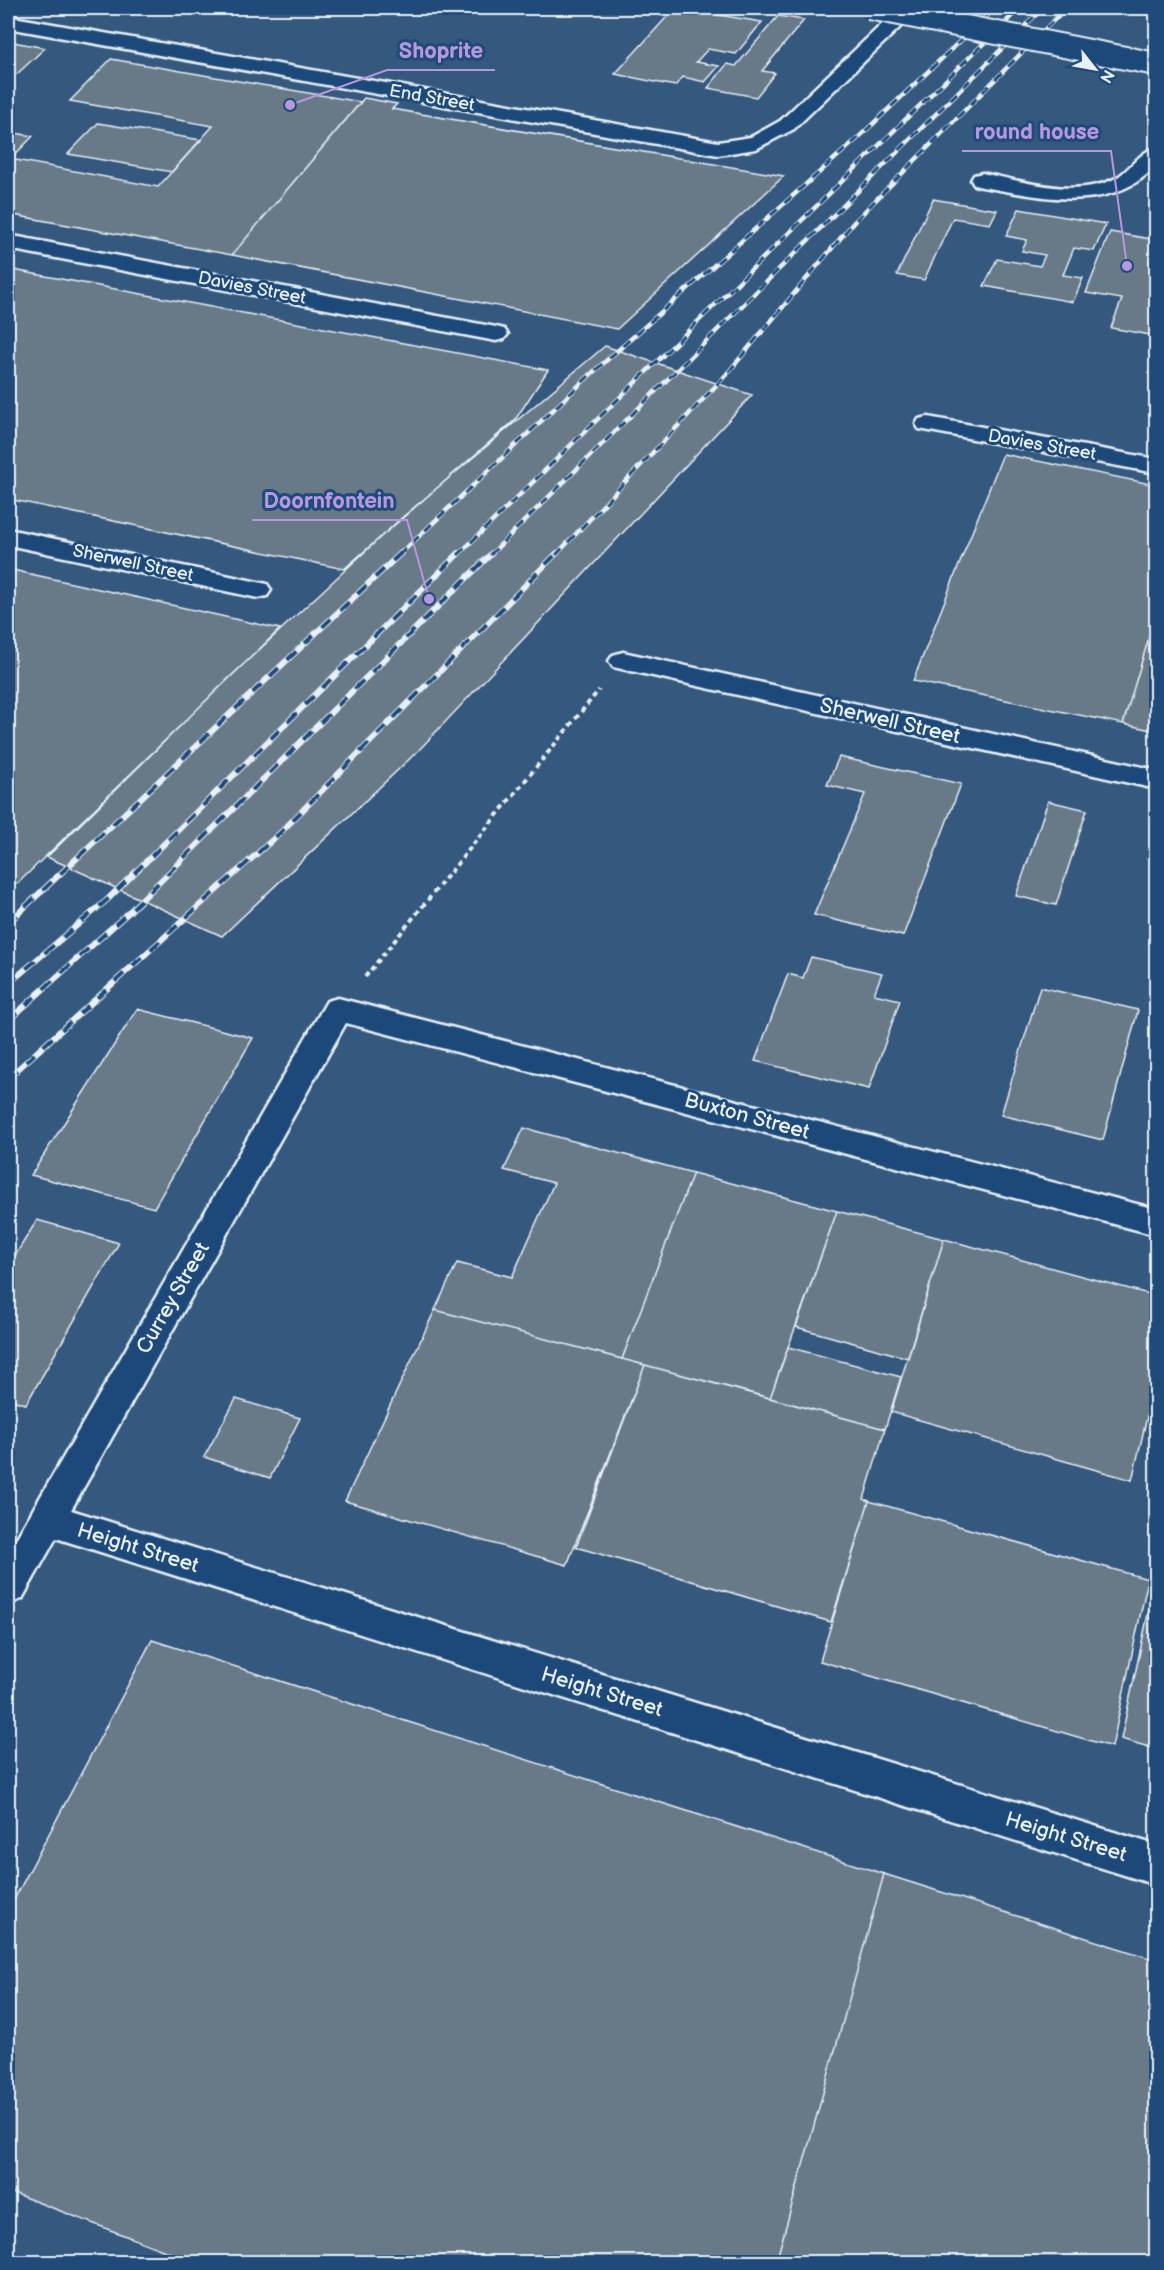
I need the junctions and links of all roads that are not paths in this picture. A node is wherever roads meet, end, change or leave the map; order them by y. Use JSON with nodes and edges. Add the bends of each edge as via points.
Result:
{"nodes":[{"id":1,"x":869,"y":8,"type":"edge"},
{"id":2,"x":910,"y":8,"type":"edge"},
{"id":3,"x":8,"y":22,"type":"edge"},
{"id":4,"x":1156,"y":64,"type":"edge"},
{"id":5,"x":1156,"y":154,"type":"edge"},
{"id":6,"x":982,"y":180,"type":"dead end"},
{"id":7,"x":8,"y":242,"type":"edge"},
{"id":8,"x":496,"y":334,"type":"dead end"},
{"id":9,"x":928,"y":424,"type":"dead end"},
{"id":10,"x":1156,"y":466,"type":"edge"},
{"id":11,"x":8,"y":537,"type":"edge"},
{"id":12,"x":258,"y":590,"type":"dead end"},
{"id":13,"x":623,"y":661,"type":"road end"},
{"id":14,"x":1156,"y":780,"type":"edge"},
{"id":15,"x":338,"y":1009,"type":"joint"},
{"id":16,"x":1156,"y":1222,"type":"edge"},
{"id":17,"x":46,"y":1519,"type":"junction"},
{"id":18,"x":8,"y":1587,"type":"edge"},
{"id":19,"x":1156,"y":1865,"type":"edge"}],
"edges":[{"from":1,"to":4,"type":"street","bridge":true},
{"from":2,"to":3,"type":"street","name":"End Street","via":[[788,125],[738,149],[706,148]]},
{"from":5,"to":6,"type":"street","via":[[1117,186],[1094,190],[1064,192]]},
{"from":7,"to":8,"type":"street","name":"Davies Street"},
{"from":9,"to":10,"type":"street","name":"Davies Street"},
{"from":11,"to":12,"type":"street","name":"Sherwell Street"},
{"from":13,"to":14,"type":"street","name":"Sherwell Street"},
{"from":15,"to":16,"type":"street","name":"Buxton Street"},
{"from":15,"to":17,"type":"street","name":"Currey Street"},
{"from":17,"to":18,"type":"street","name":"Currey Street"},
{"from":17,"to":19,"type":"street","name":"Height Street"}]}
